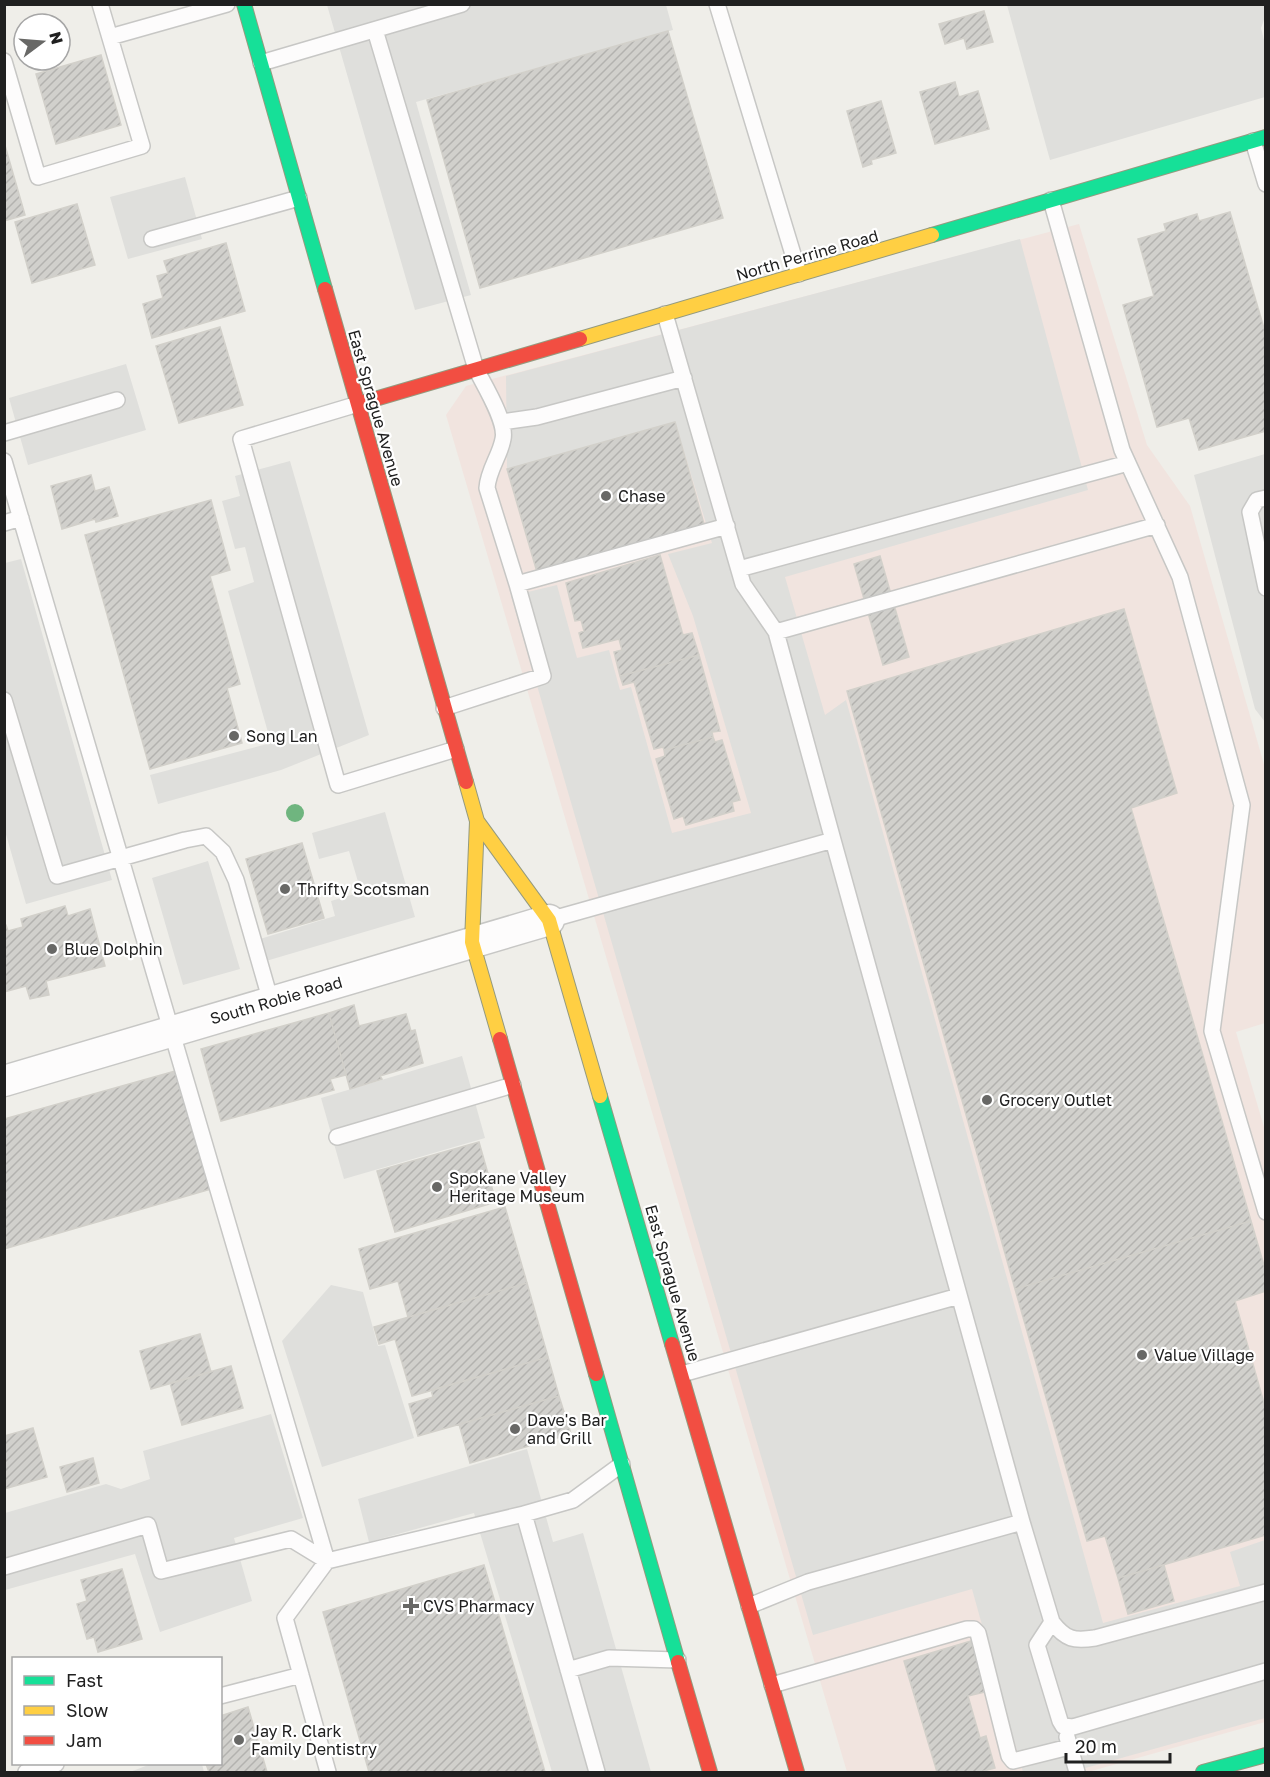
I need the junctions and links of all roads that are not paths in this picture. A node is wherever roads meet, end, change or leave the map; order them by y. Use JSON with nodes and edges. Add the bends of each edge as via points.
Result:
{"nodes":[{"id":1,"x":100,"y":4,"type":"edge"},
{"id":2,"x":227,"y":4,"type":"edge"},
{"id":3,"x":244,"y":4,"type":"edge"},
{"id":4,"x":462,"y":4,"type":"edge"},
{"id":5,"x":717,"y":4,"type":"edge"},
{"id":6,"x":375,"y":30,"type":"junction"},
{"id":7,"x":110,"y":37,"type":"junction"},
{"id":8,"x":4,"y":61,"type":"edge"},
{"id":9,"x":261,"y":63,"type":"junction"},
{"id":10,"x":1259,"y":139,"type":"edge"},
{"id":11,"x":1266,"y":184,"type":"edge"},
{"id":12,"x":299,"y":198,"type":"junction"},
{"id":13,"x":1051,"y":200,"type":"junction"},
{"id":14,"x":152,"y":239,"type":"dead end"},
{"id":15,"x":800,"y":274,"type":"junction"},
{"id":16,"x":665,"y":314,"type":"junction"},
{"id":17,"x":476,"y":369,"type":"junction"},
{"id":18,"x":684,"y":378,"type":"junction"},
{"id":19,"x":117,"y":400,"type":"dead end"},
{"id":20,"x":358,"y":404,"type":"junction"},
{"id":21,"x":501,"y":422,"type":"junction"},
{"id":22,"x":4,"y":433,"type":"edge"},
{"id":23,"x":4,"y":461,"type":"edge"},
{"id":24,"x":1128,"y":464,"type":"junction"},
{"id":25,"x":1266,"y":498,"type":"edge"},
{"id":26,"x":21,"y":518,"type":"junction"},
{"id":27,"x":4,"y":523,"type":"edge"},
{"id":28,"x":1157,"y":525,"type":"junction"},
{"id":29,"x":727,"y":526,"type":"junction"},
{"id":30,"x":739,"y":569,"type":"junction"},
{"id":31,"x":517,"y":584,"type":"junction"},
{"id":32,"x":1266,"y":588,"type":"edge"},
{"id":33,"x":776,"y":632,"type":"junction"},
{"id":34,"x":4,"y":700,"type":"edge"},
{"id":35,"x":444,"y":708,"type":"junction"},
{"id":36,"x":456,"y":749,"type":"junction"},
{"id":37,"x":477,"y":821,"type":"junction"},
{"id":38,"x":833,"y":840,"type":"junction"},
{"id":39,"x":120,"y":859,"type":"junction"},
{"id":40,"x":549,"y":920,"type":"junction"},
{"id":41,"x":471,"y":942,"type":"junction"},
{"id":42,"x":271,"y":1002,"type":"junction"},
{"id":43,"x":170,"y":1031,"type":"junction"},
{"id":44,"x":4,"y":1081,"type":"edge"},
{"id":45,"x":513,"y":1085,"type":"junction"},
{"id":46,"x":337,"y":1137,"type":"dead end"},
{"id":47,"x":1266,"y":1212,"type":"edge"},
{"id":48,"x":959,"y":1296,"type":"junction"},
{"id":49,"x":682,"y":1374,"type":"junction"},
{"id":50,"x":622,"y":1464,"type":"junction"},
{"id":51,"x":524,"y":1514,"type":"junction"},
{"id":52,"x":1022,"y":1522,"type":"junction"},
{"id":53,"x":327,"y":1561,"type":"junction"},
{"id":54,"x":4,"y":1567,"type":"edge"},
{"id":55,"x":1266,"y":1592,"type":"edge"},
{"id":56,"x":749,"y":1606,"type":"junction"},
{"id":57,"x":1052,"y":1622,"type":"junction"},
{"id":58,"x":678,"y":1660,"type":"junction"},
{"id":59,"x":568,"y":1670,"type":"junction"},
{"id":60,"x":1266,"y":1671,"type":"edge"},
{"id":61,"x":301,"y":1675,"type":"junction"},
{"id":62,"x":772,"y":1685,"type":"junction"},
{"id":63,"x":222,"y":1695,"type":"edge"},
{"id":64,"x":1063,"y":1726,"type":"junction"},
{"id":65,"x":1070,"y":1747,"type":"junction"},
{"id":66,"x":1266,"y":1755,"type":"edge"},
{"id":67,"x":53,"y":1765,"type":"edge"},
{"id":68,"x":26,"y":1773,"type":"edge"},
{"id":69,"x":328,"y":1773,"type":"edge"},
{"id":70,"x":597,"y":1773,"type":"edge"},
{"id":71,"x":710,"y":1773,"type":"edge"},
{"id":72,"x":797,"y":1773,"type":"edge"},
{"id":73,"x":1077,"y":1773,"type":"edge"},
{"id":74,"x":1203,"y":1773,"type":"edge"}],
"edges":[{"from":1,"to":7,"type":"lane"},
{"from":2,"to":7,"type":"lane"},
{"from":3,"to":9,"type":"main road","name":"East Sprague Avenue"},
{"from":4,"to":6,"type":"lane"},
{"from":5,"to":15,"type":"lane"},
{"from":6,"to":9,"type":"lane"},
{"from":6,"to":17,"type":"lane"},
{"from":7,"to":8,"type":"lane","via":[[142,146],[38,177]]},
{"from":9,"to":12,"type":"main road","name":"East Sprague Avenue"},
{"from":10,"to":11,"type":"lane"},
{"from":10,"to":13,"type":"main road","name":"North Perrine Road"},
{"from":12,"to":14,"type":"lane"},
{"from":12,"to":20,"type":"main road","name":"East Sprague Avenue"},
{"from":13,"to":15,"type":"main road","name":"North Perrine Road"},
{"from":13,"to":24,"type":"lane"},
{"from":15,"to":16,"type":"main road","name":"North Perrine Road"},
{"from":16,"to":17,"type":"main road","name":"North Perrine Road"},
{"from":16,"to":18,"type":"lane"},
{"from":17,"to":20,"type":"main road","name":"North Perrine Road"},
{"from":17,"to":21,"type":"lane"},
{"from":18,"to":21,"type":"lane","via":[[537,417]]},
{"from":18,"to":29,"type":"lane"},
{"from":19,"to":22,"type":"lane"},
{"from":20,"to":35,"type":"main road","name":"East Sprague Avenue"},
{"from":20,"to":36,"type":"lane","via":[[241,439],[338,785]]},
{"from":21,"to":31,"type":"lane","via":[[504,438],[487,488]]},
{"from":23,"to":26,"type":"lane"},
{"from":24,"to":28,"type":"lane"},
{"from":24,"to":30,"type":"lane"},
{"from":25,"to":32,"type":"lane","via":[[1257,500],[1250,512]]},
{"from":26,"to":27,"type":"lane"},
{"from":26,"to":39,"type":"lane"},
{"from":28,"to":33,"type":"lane"},
{"from":28,"to":47,"type":"lane","via":[[1180,577],[1242,805],[1212,1031]]},
{"from":29,"to":30,"type":"lane"},
{"from":29,"to":31,"type":"lane"},
{"from":30,"to":33,"type":"lane","via":[[743,584]]},
{"from":31,"to":35,"type":"lane","via":[[543,676]]},
{"from":33,"to":38,"type":"lane"},
{"from":34,"to":39,"type":"lane","via":[[57,876]]},
{"from":35,"to":36,"type":"main road","name":"East Sprague Avenue"},
{"from":36,"to":37,"type":"main road","name":"East Sprague Avenue"},
{"from":37,"to":40,"type":"main road","name":"East Sprague Avenue"},
{"from":37,"to":41,"type":"main road","name":"East Sprague Avenue"},
{"from":38,"to":40,"type":"lane"},
{"from":38,"to":48,"type":"lane"},
{"from":39,"to":42,"type":"lane","via":[[206,836],[224,852],[236,880]]},
{"from":39,"to":43,"type":"lane"},
{"from":40,"to":41,"type":"street","name":"South Robie Road"},
{"from":40,"to":49,"type":"main road","name":"East Sprague Avenue"},
{"from":41,"to":42,"type":"street","name":"South Robie Road"},
{"from":41,"to":45,"type":"main road","name":"East Sprague Avenue"},
{"from":42,"to":43,"type":"street","name":"South Robie Road"},
{"from":43,"to":44,"type":"street","name":"South Robie Road"},
{"from":43,"to":53,"type":"lane"},
{"from":45,"to":46,"type":"lane"},
{"from":45,"to":50,"type":"main road","name":"East Sprague Avenue"},
{"from":48,"to":49,"type":"lane"},
{"from":48,"to":52,"type":"lane"},
{"from":49,"to":56,"type":"main road","name":"East Sprague Avenue"},
{"from":50,"to":51,"type":"lane","via":[[573,1500]]},
{"from":50,"to":58,"type":"main road","name":"East Sprague Avenue"},
{"from":51,"to":53,"type":"lane"},
{"from":51,"to":59,"type":"lane"},
{"from":52,"to":56,"type":"lane","via":[[808,1582]]},
{"from":52,"to":57,"type":"lane"},
{"from":53,"to":54,"type":"lane","via":[[291,1539],[161,1571],[148,1525]]},
{"from":53,"to":61,"type":"lane","via":[[285,1618]]},
{"from":55,"to":57,"type":"lane","via":[[1095,1638],[1076,1640],[1061,1633]]},
{"from":56,"to":62,"type":"main road","name":"East Sprague Avenue"},
{"from":57,"to":64,"type":"lane","via":[[1037,1645]]},
{"from":58,"to":59,"type":"lane","via":[[609,1658]]},
{"from":58,"to":71,"type":"main road","name":"East Sprague Avenue"},
{"from":59,"to":70,"type":"lane"},
{"from":60,"to":64,"type":"lane"},
{"from":61,"to":63,"type":"lane"},
{"from":61,"to":69,"type":"lane"},
{"from":62,"to":65,"type":"lane","via":[[974,1629],[1013,1761]]},
{"from":62,"to":72,"type":"main road","name":"East Sprague Avenue"},
{"from":64,"to":65,"type":"lane"},
{"from":65,"to":73,"type":"lane"},
{"from":66,"to":74,"type":"main road"},
{"from":67,"to":68,"type":"lane"}]}
